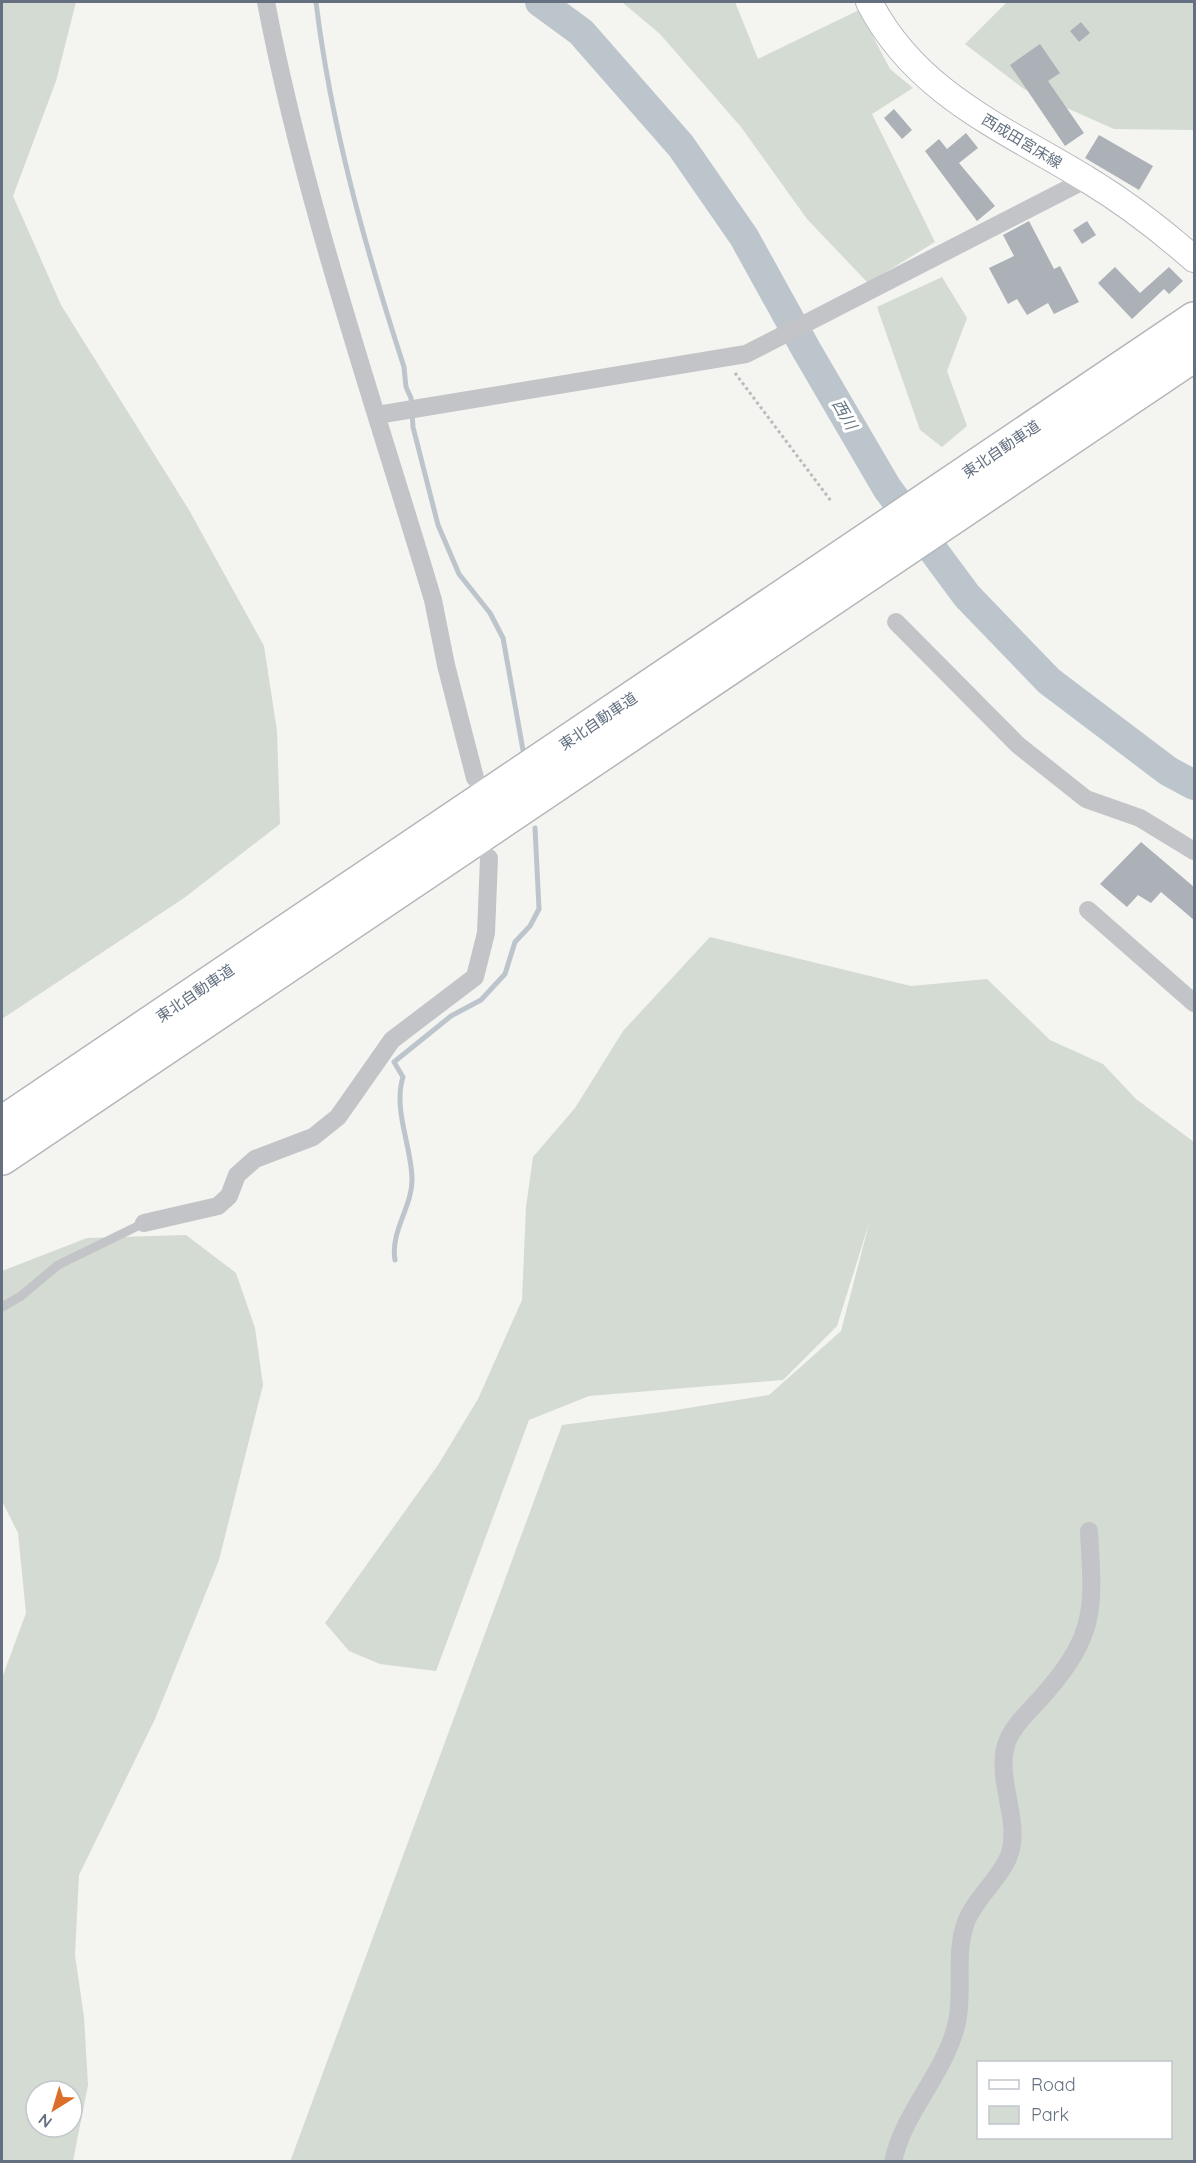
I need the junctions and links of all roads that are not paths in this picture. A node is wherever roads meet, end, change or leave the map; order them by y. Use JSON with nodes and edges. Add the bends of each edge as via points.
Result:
{"nodes":[{"id":1,"x":266,"y":2,"type":"edge"},
{"id":2,"x":870,"y":2,"type":"edge"},
{"id":3,"x":1087,"y":179,"type":"junction"},
{"id":4,"x":1194,"y":259,"type":"edge"},
{"id":5,"x":1194,"y":319,"type":"edge"},
{"id":6,"x":1194,"y":355,"type":"edge"},
{"id":7,"x":377,"y":415,"type":"junction"},
{"id":8,"x":954,"y":499,"type":"junction"},
{"id":9,"x":882,"y":547,"type":"junction"},
{"id":10,"x":896,"y":622,"type":"dead end"},
{"id":11,"x":474,"y":778,"type":"dead end"},
{"id":12,"x":1194,"y":851,"type":"edge"},
{"id":13,"x":489,"y":858,"type":"dead end"},
{"id":14,"x":1088,"y":910,"type":"dead end"},
{"id":15,"x":1194,"y":1003,"type":"edge"},
{"id":16,"x":2,"y":1123,"type":"edge"},
{"id":17,"x":2,"y":1158,"type":"edge"},
{"id":18,"x":144,"y":1223,"type":"joint"},
{"id":19,"x":2,"y":1307,"type":"edge"},
{"id":20,"x":1089,"y":1531,"type":"dead end"},
{"id":21,"x":893,"y":2162,"type":"edge"}],
"edges":[{"from":1,"to":7,"type":"street","via":[[309,191]]},
{"from":2,"to":3,"type":"main road","name":"西成田宮床線","via":[[901,51],[935,86],[1001,130]]},
{"from":3,"to":4,"type":"main road","name":"西成田宮床線","via":[[1119,199]]},
{"from":3,"to":7,"type":"street","via":[[746,354]]},
{"from":5,"to":8,"type":"highway","name":"東北自動車道"},
{"from":6,"to":8,"type":"highway","name":"東北自動車道"},
{"from":7,"to":11,"type":"street","via":[[433,600]]},
{"from":8,"to":9,"type":"highway","name":"東北自動車道"},
{"from":9,"to":16,"type":"highway","name":"東北自動車道"},
{"from":9,"to":17,"type":"highway","name":"東北自動車道"},
{"from":10,"to":12,"type":"street","via":[[1018,745],[1086,798],[1140,818]]},
{"from":13,"to":18,"type":"street","via":[[486,933],[475,977],[392,1040],[338,1117],[312,1137],[255,1159],[237,1175],[229,1196],[218,1206]]},
{"from":14,"to":15,"type":"street"},
{"from":18,"to":19,"type":"lane","via":[[57,1265]]},
{"from":20,"to":21,"type":"street","via":[[1092,1610],[1086,1633],[1006,1743],[1003,1762],[1012,1836],[1009,1855],[965,1923],[957,2022],[941,2065],[898,2138]]}]}
